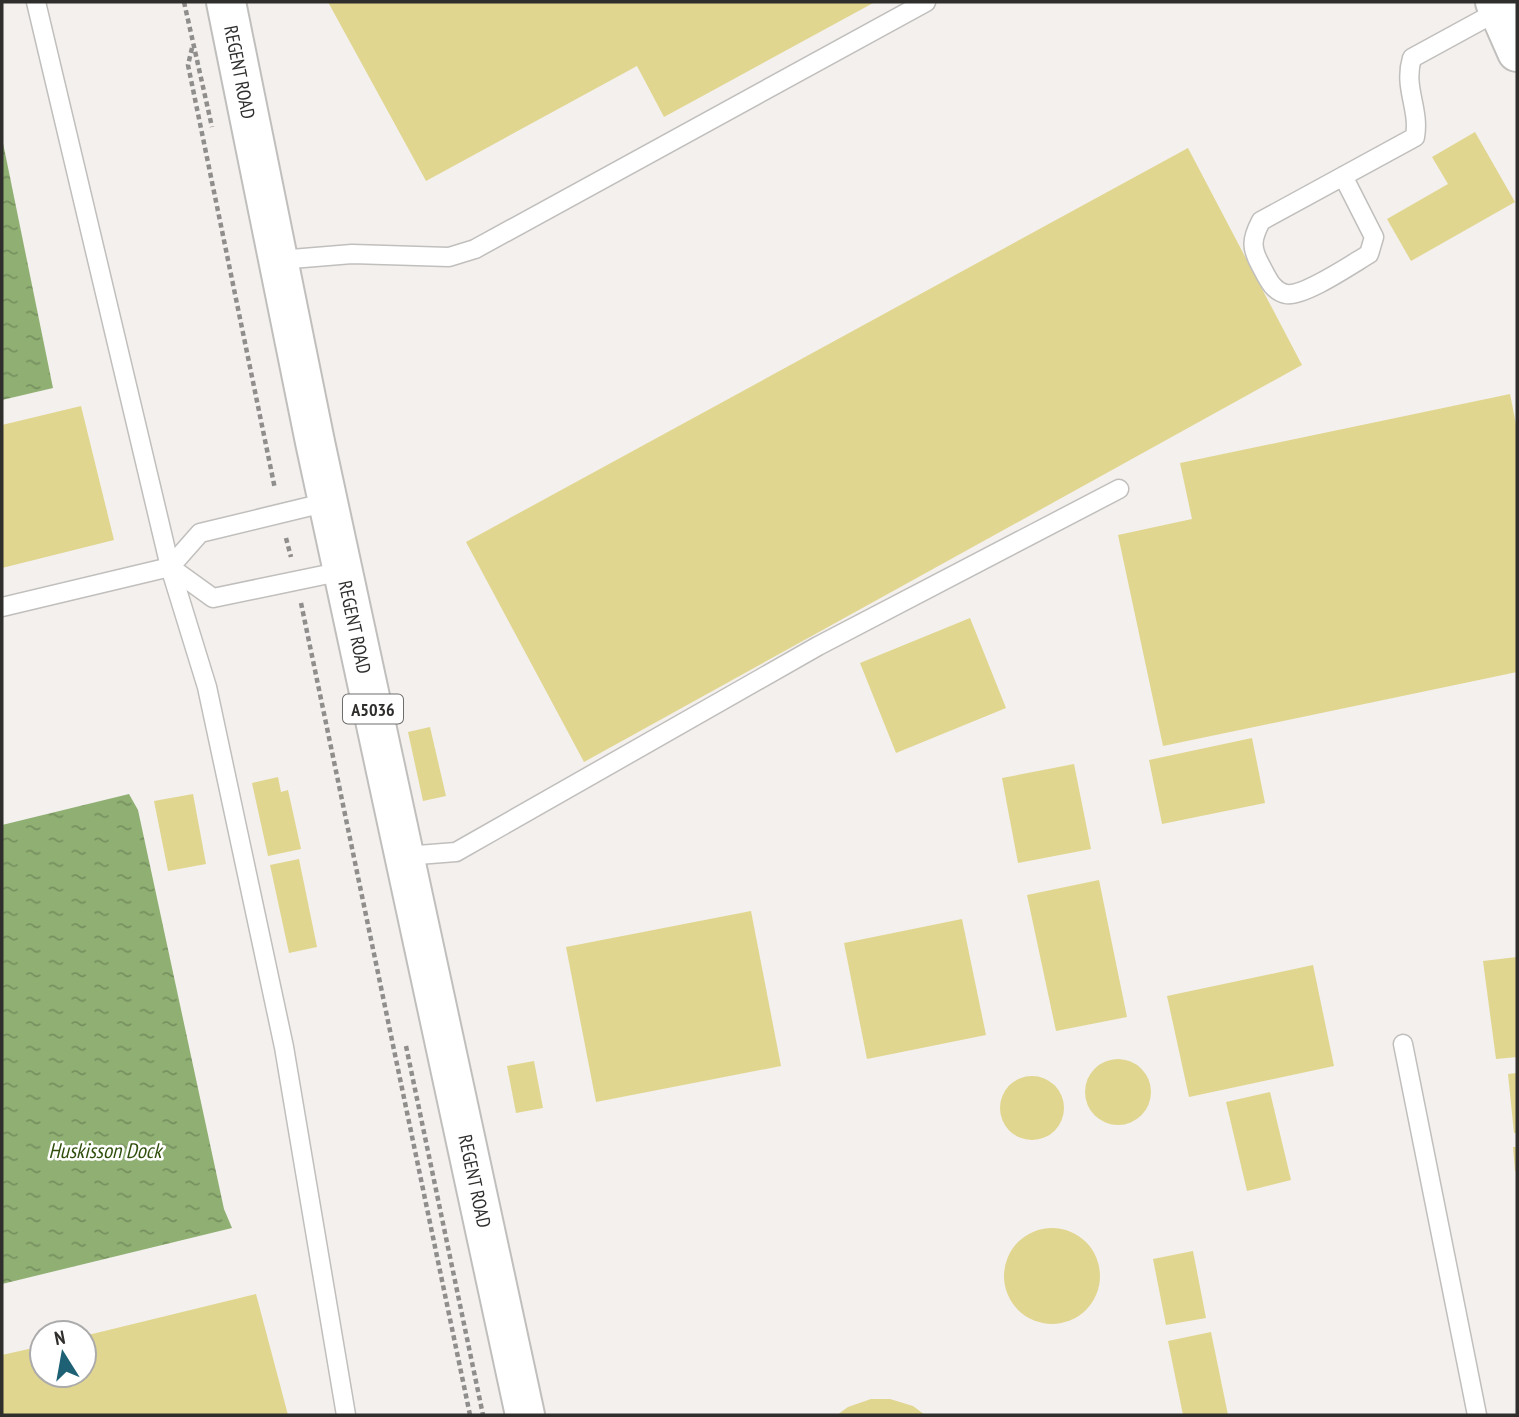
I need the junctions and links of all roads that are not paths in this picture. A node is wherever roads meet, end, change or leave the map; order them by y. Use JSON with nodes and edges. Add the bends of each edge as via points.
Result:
{"nodes":[{"id":1,"x":36,"y":2,"type":"edge"},
{"id":2,"x":226,"y":2,"type":"edge"},
{"id":3,"x":926,"y":2,"type":"edge"},
{"id":4,"x":1498,"y":6,"type":"edge"},
{"id":5,"x":1517,"y":52,"type":"edge"},
{"id":6,"x":1343,"y":176,"type":"junction"},
{"id":7,"x":279,"y":260,"type":"junction"},
{"id":8,"x":1119,"y":489,"type":"dead end"},
{"id":9,"x":328,"y":502,"type":"junction"},
{"id":10,"x":170,"y":567,"type":"junction"},
{"id":11,"x":343,"y":571,"type":"junction"},
{"id":12,"x":2,"y":607,"type":"edge"},
{"id":13,"x":405,"y":856,"type":"junction"},
{"id":14,"x":1404,"y":1044,"type":"dead end"},
{"id":15,"x":346,"y":1415,"type":"edge"},
{"id":16,"x":525,"y":1415,"type":"edge"},
{"id":17,"x":1476,"y":1415,"type":"edge"}],
"edges":[{"from":1,"to":10,"type":"lane"},
{"from":2,"to":7,"type":"main road","name":"REGENT ROAD","number":"A5036"},
{"from":3,"to":7,"type":"lane","via":[[475,249],[449,257],[352,254]]},
{"from":4,"to":5,"type":"main road"},
{"from":4,"to":6,"type":"lane","via":[[1412,58],[1407,75],[1418,120],[1415,137]]},
{"from":6,"to":6,"type":"lane","via":[[1261,221],[1252,250],[1272,287],[1286,294],[1306,289],[1369,254],[1374,237]]},
{"from":7,"to":9,"type":"main road","name":"REGENT ROAD","number":"A5036"},
{"from":8,"to":13,"type":"lane","via":[[818,646],[456,852]]},
{"from":9,"to":10,"type":"lane","via":[[200,533]]},
{"from":9,"to":11,"type":"main road","name":"REGENT ROAD","number":"A5036"},
{"from":10,"to":11,"type":"lane","via":[[213,598]]},
{"from":10,"to":12,"type":"lane"},
{"from":10,"to":15,"type":"lane","via":[[207,687],[284,1046]]},
{"from":11,"to":13,"type":"main road","name":"REGENT ROAD","number":"A5036"},
{"from":13,"to":16,"type":"main road","name":"REGENT ROAD","number":"A5036"},
{"from":14,"to":17,"type":"lane"}]}
